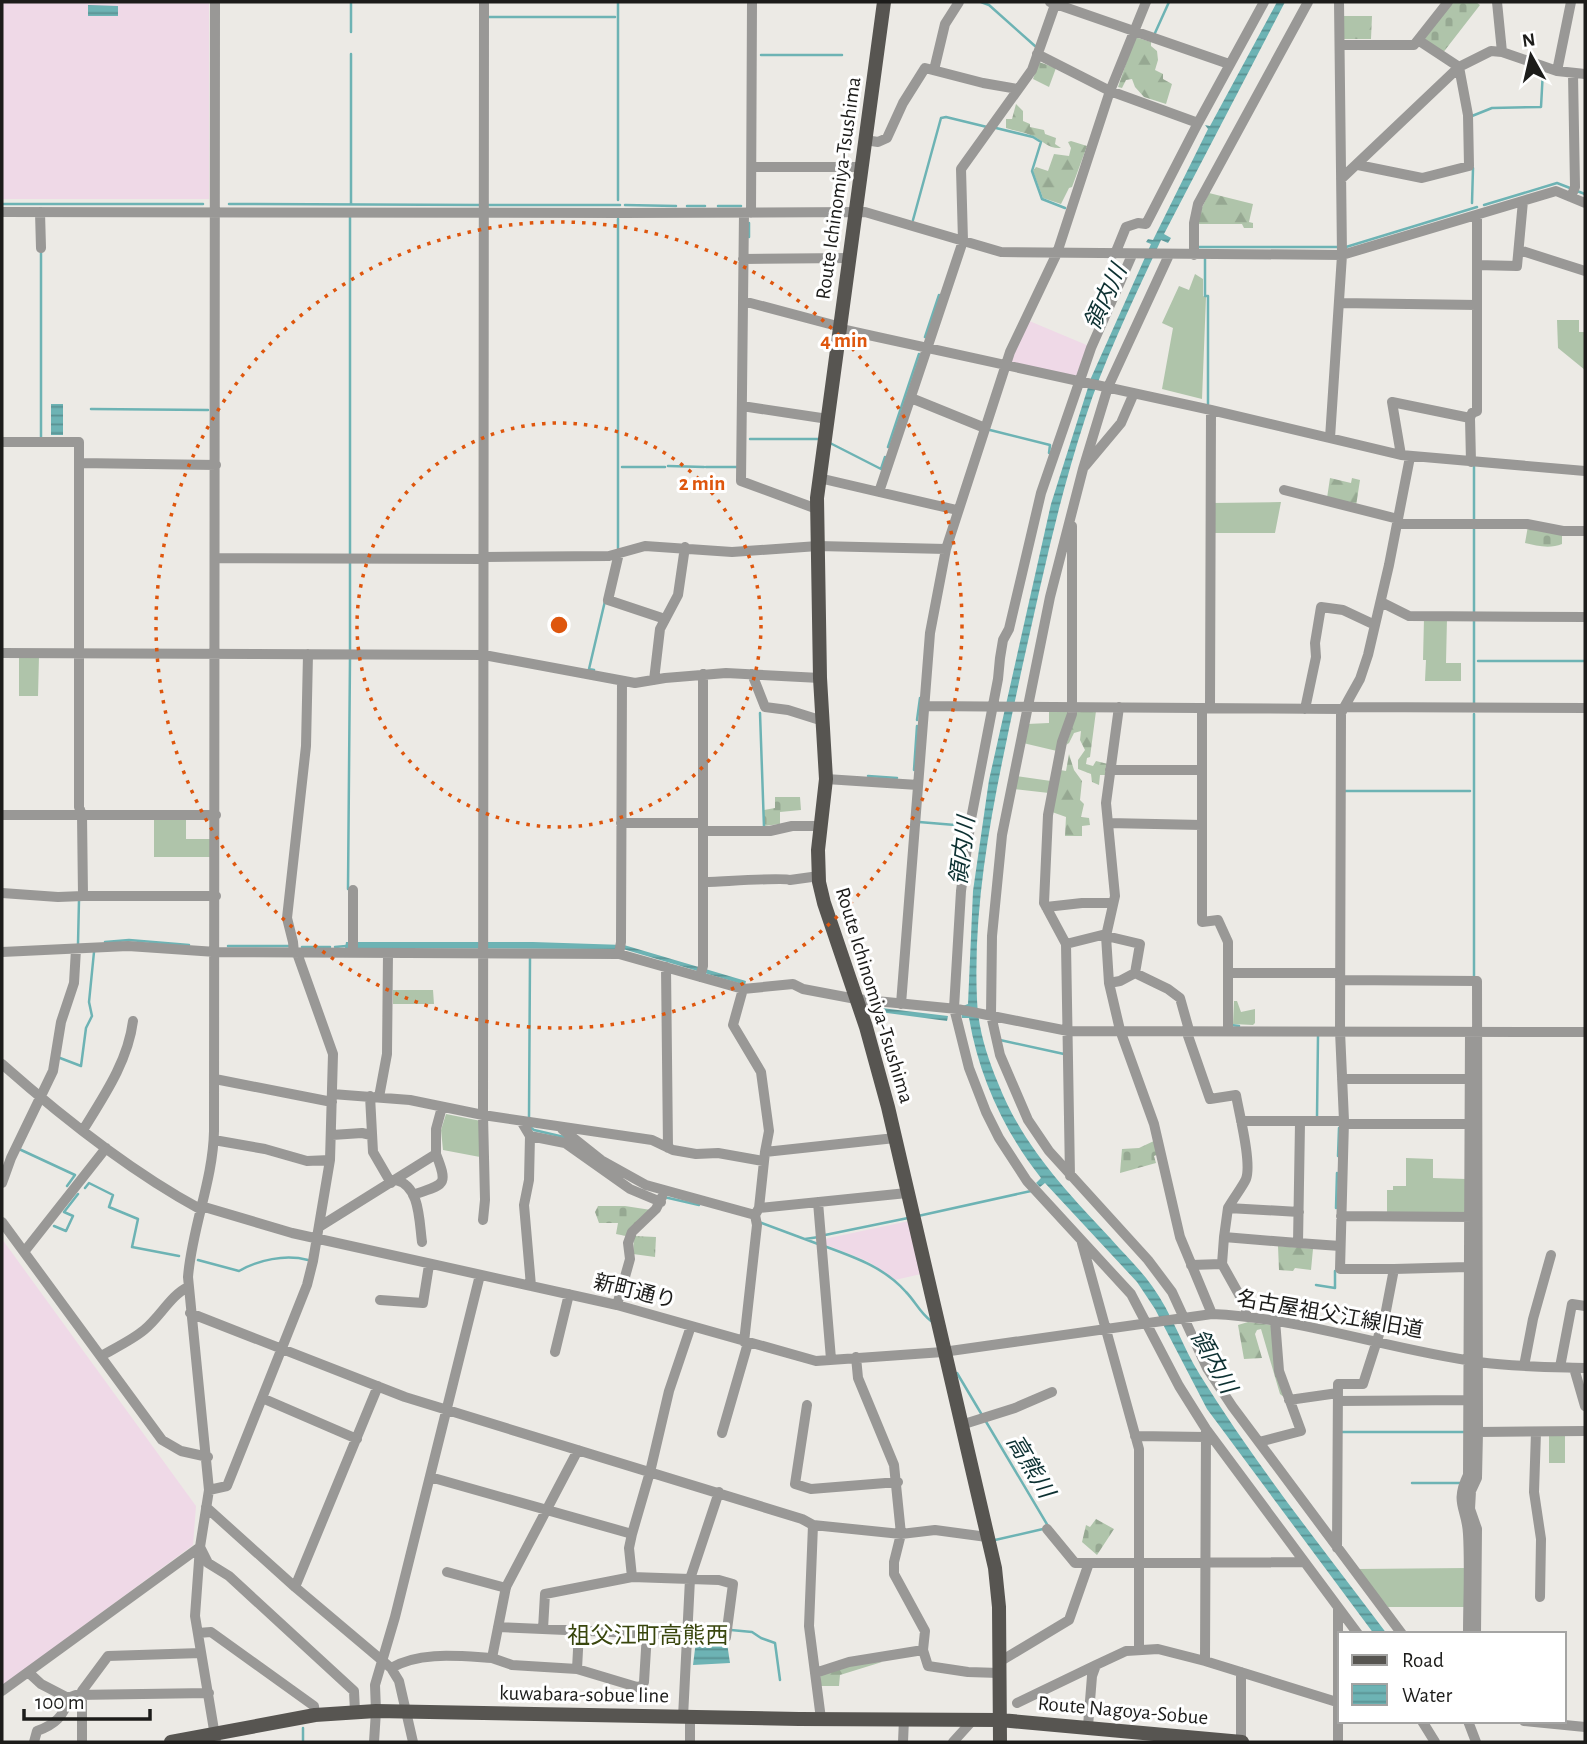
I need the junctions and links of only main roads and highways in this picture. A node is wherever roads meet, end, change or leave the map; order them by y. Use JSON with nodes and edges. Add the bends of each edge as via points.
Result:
{"nodes":[{"id":1,"x":884,"y":2,"type":"edge"},
{"id":2,"x":1000,"y":1720,"type":"junction"},
{"id":3,"x":216,"y":1738,"type":"edge"},
{"id":4,"x":1219,"y":1741,"type":"edge"},
{"id":5,"x":171,"y":1742,"type":"edge"},
{"id":6,"x":1000,"y":1742,"type":"edge"},
{"id":7,"x":1242,"y":1742,"type":"edge"}],
"edges":[{"from":1,"to":2,"type":"main road","name":"Route Ichinomiya-Tsushima","via":[[819,478],[820,678],[826,779],[819,876],[873,1050],[987,1537],[998,1595]]},
{"from":2,"to":3,"type":"main road","name":"kuwabara-sobue line","via":[[376,1711],[315,1715]]},
{"from":2,"to":4,"type":"main road","name":"Route Nagoya-Sobue"},
{"from":2,"to":6,"type":"main road","name":"Route Ichinomiya-Tsushima"},
{"from":3,"to":5,"type":"main road","name":"kuwabara-sobue line"},
{"from":4,"to":7,"type":"main road","name":"Route Nagoya-Sobue"}]}
